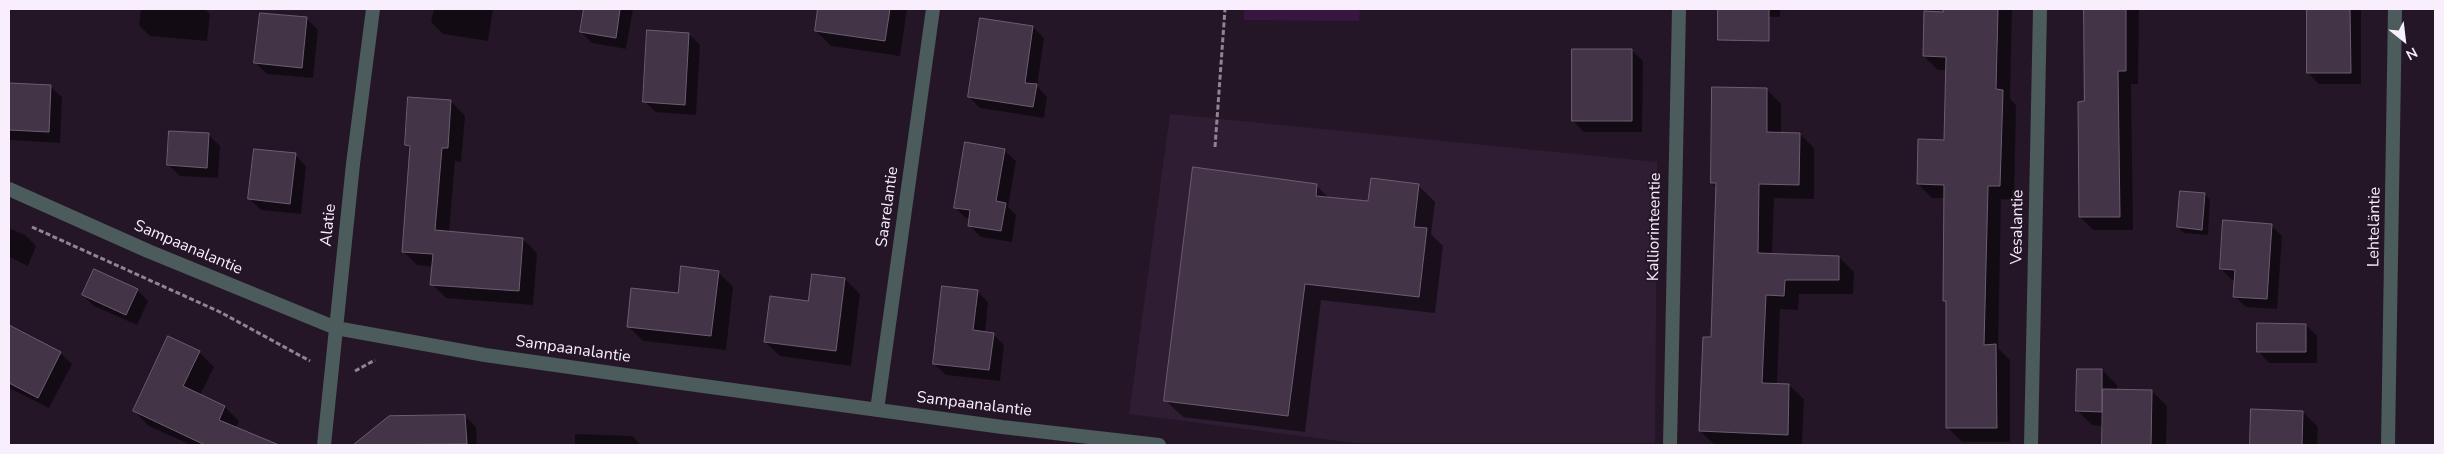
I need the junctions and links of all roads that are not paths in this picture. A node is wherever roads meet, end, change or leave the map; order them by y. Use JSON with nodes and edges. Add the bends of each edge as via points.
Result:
{"nodes":[{"id":1,"x":373,"y":9,"type":"edge"},
{"id":2,"x":933,"y":9,"type":"edge"},
{"id":3,"x":1679,"y":9,"type":"edge"},
{"id":4,"x":2040,"y":9,"type":"edge"},
{"id":5,"x":2395,"y":9,"type":"edge"},
{"id":6,"x":9,"y":189,"type":"edge"},
{"id":7,"x":336,"y":328,"type":"junction"},
{"id":8,"x":877,"y":410,"type":"junction"},
{"id":9,"x":324,"y":445,"type":"edge"},
{"id":10,"x":1159,"y":445,"type":"edge"},
{"id":11,"x":1670,"y":445,"type":"edge"},
{"id":12,"x":2031,"y":445,"type":"edge"},
{"id":13,"x":2388,"y":445,"type":"edge"}],
"edges":[{"from":1,"to":7,"type":"street","name":"Alatie"},
{"from":2,"to":8,"type":"street","name":"Saarelantie"},
{"from":3,"to":11,"type":"street","name":"Kalliorinteentie"},
{"from":4,"to":12,"type":"street","name":"Vesalantie"},
{"from":5,"to":13,"type":"street","name":"Lehteläntie"},
{"from":6,"to":7,"type":"street","name":"Sampaanalantie","via":[[148,251]]},
{"from":7,"to":8,"type":"street","name":"Sampaanalantie","via":[[485,355]]},
{"from":7,"to":9,"type":"street","name":"Alatie"},
{"from":8,"to":10,"type":"street","name":"Sampaanalantie"}]}
